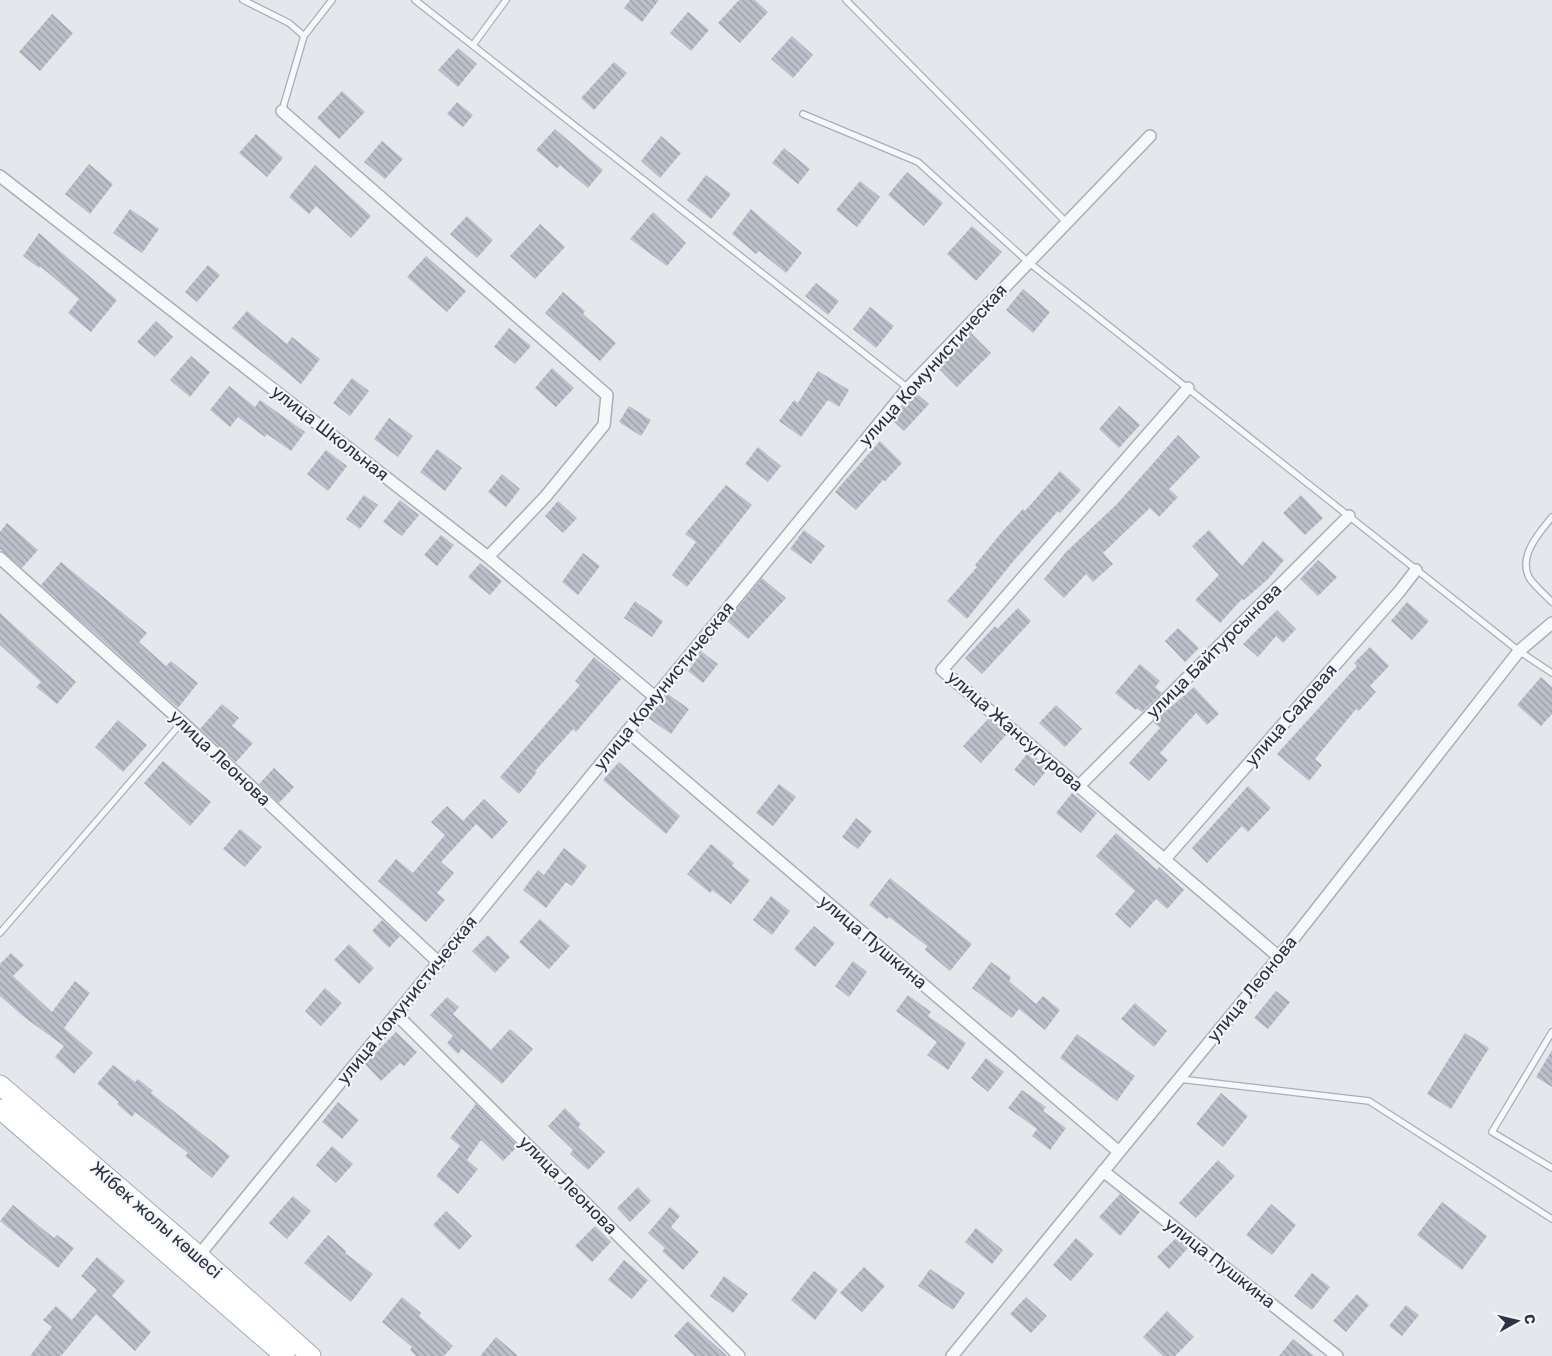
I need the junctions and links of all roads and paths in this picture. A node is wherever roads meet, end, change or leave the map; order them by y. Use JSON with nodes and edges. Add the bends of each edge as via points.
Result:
{"nodes":[{"id":1,"x":243,"y":0,"type":"edge"},
{"id":2,"x":332,"y":0,"type":"edge"},
{"id":3,"x":416,"y":0,"type":"edge"},
{"id":4,"x":506,"y":0,"type":"edge"},
{"id":5,"x":846,"y":0,"type":"edge"},
{"id":6,"x":304,"y":36,"type":"junction"},
{"id":7,"x":473,"y":46,"type":"junction"},
{"id":8,"x":282,"y":111,"type":"joint"},
{"id":9,"x":804,"y":114,"type":"dead end"},
{"id":10,"x":1150,"y":136,"type":"dead end"},
{"id":11,"x":0,"y":176,"type":"edge"},
{"id":12,"x":1066,"y":222,"type":"junction"},
{"id":13,"x":1027,"y":261,"type":"junction"},
{"id":14,"x":908,"y":388,"type":"junction"},
{"id":15,"x":1188,"y":388,"type":"junction"},
{"id":16,"x":1349,"y":516,"type":"junction"},
{"id":17,"x":1552,"y":517,"type":"edge"},
{"id":18,"x":488,"y":557,"type":"junction"},
{"id":19,"x":0,"y":558,"type":"edge"},
{"id":20,"x":1416,"y":570,"type":"junction"},
{"id":21,"x":1552,"y":602,"type":"edge"},
{"id":22,"x":1552,"y":623,"type":"edge"},
{"id":23,"x":1519,"y":651,"type":"junction"},
{"id":24,"x":1552,"y":673,"type":"edge"},
{"id":25,"x":655,"y":697,"type":"junction"},
{"id":26,"x":182,"y":722,"type":"junction"},
{"id":27,"x":627,"y":732,"type":"junction"},
{"id":28,"x":1079,"y":786,"type":"junction"},
{"id":29,"x":1165,"y":859,"type":"junction"},
{"id":30,"x":0,"y":933,"type":"edge"},
{"id":31,"x":1279,"y":956,"type":"junction"},
{"id":32,"x":437,"y":961,"type":"junction"},
{"id":33,"x":396,"y":1014,"type":"junction"},
{"id":34,"x":1552,"y":1032,"type":"edge"},
{"id":35,"x":1179,"y":1079,"type":"junction"},
{"id":36,"x":0,"y":1085,"type":"edge"},
{"id":37,"x":0,"y":1109,"type":"edge"},
{"id":38,"x":1119,"y":1152,"type":"junction"},
{"id":39,"x":1552,"y":1168,"type":"edge"},
{"id":40,"x":1104,"y":1171,"type":"junction"},
{"id":41,"x":1552,"y":1219,"type":"edge"},
{"id":42,"x":199,"y":1256,"type":"junction"},
{"id":43,"x":187,"y":1270,"type":"junction"},
{"id":44,"x":285,"y":1356,"type":"edge"},
{"id":45,"x":311,"y":1356,"type":"edge"},
{"id":46,"x":739,"y":1356,"type":"edge"},
{"id":47,"x":952,"y":1356,"type":"edge"},
{"id":48,"x":1337,"y":1356,"type":"edge"}],
"edges":[{"from":1,"to":6,"type":"lane","via":[[289,23]]},
{"from":2,"to":6,"type":"lane"},
{"from":3,"to":7,"type":"lane"},
{"from":4,"to":7,"type":"lane"},
{"from":5,"to":12,"type":"lane"},
{"from":6,"to":8,"type":"lane"},
{"from":7,"to":14,"type":"lane"},
{"from":8,"to":18,"type":"street","via":[[607,395],[604,425],[546,496]]},
{"from":9,"to":13,"type":"lane","via":[[918,162]]},
{"from":10,"to":12,"type":"street","name":"улица Комунистическая"},
{"from":11,"to":18,"type":"street","name":"улица Школьная"},
{"from":12,"to":13,"type":"street","name":"улица Комунистическая"},
{"from":13,"to":14,"type":"street","name":"улица Комунистическая"},
{"from":13,"to":15,"type":"lane"},
{"from":14,"to":25,"type":"street","name":"улица Комунистическая"},
{"from":15,"to":16,"type":"lane"},
{"from":15,"to":28,"type":"street","name":"улица Жансугурова","via":[[942,670]]},
{"from":16,"to":20,"type":"lane"},
{"from":16,"to":28,"type":"street","name":"улица Байтурсынова"},
{"from":17,"to":21,"type":"lane","via":[[1535,538],[1527,555],[1526,568],[1530,579]]},
{"from":18,"to":25,"type":"street","name":"улица Школьная"},
{"from":19,"to":26,"type":"street","name":"улица Леонова"},
{"from":20,"to":23,"type":"lane"},
{"from":20,"to":29,"type":"street","name":"улица Садовая"},
{"from":22,"to":23,"type":"street","name":"улица Леонова"},
{"from":23,"to":24,"type":"lane"},
{"from":23,"to":31,"type":"street","name":"улица Леонова"},
{"from":25,"to":27,"type":"street","name":"улица Комунистическая"},
{"from":26,"to":30,"type":"lane"},
{"from":26,"to":32,"type":"street","name":"улица Леонова"},
{"from":27,"to":32,"type":"street","name":"улица Комунистическая"},
{"from":27,"to":38,"type":"street","name":"улица Пушкина"},
{"from":28,"to":29,"type":"street","name":"улица Жансугурова"},
{"from":29,"to":31,"type":"street","name":"улица Жансугурова"},
{"from":31,"to":35,"type":"street","name":"улица Леонова"},
{"from":32,"to":33,"type":"street","name":"улица Комунистическая"},
{"from":33,"to":42,"type":"street","name":"улица Комунистическая"},
{"from":33,"to":46,"type":"street","name":"улица Леонова"},
{"from":34,"to":39,"type":"lane","via":[[1492,1132]]},
{"from":35,"to":38,"type":"street","name":"улица Леонова"},
{"from":35,"to":41,"type":"lane","via":[[1369,1101]]},
{"from":36,"to":42,"type":"main road","name":"Жібек жолы көшесі"},
{"from":37,"to":43,"type":"main road","name":"Жібек жолы көшесі"},
{"from":38,"to":40,"type":"street","name":"улица Леонова"},
{"from":40,"to":47,"type":"street","name":"улица Леонова"},
{"from":40,"to":48,"type":"street","name":"улица Пушкина"},
{"from":42,"to":43,"type":"street","name":"улица Комунистическая"},
{"from":42,"to":45,"type":"main road","name":"Жібек жолы көшесі"},
{"from":43,"to":44,"type":"main road","name":"Жібек жолы көшесі"}]}
